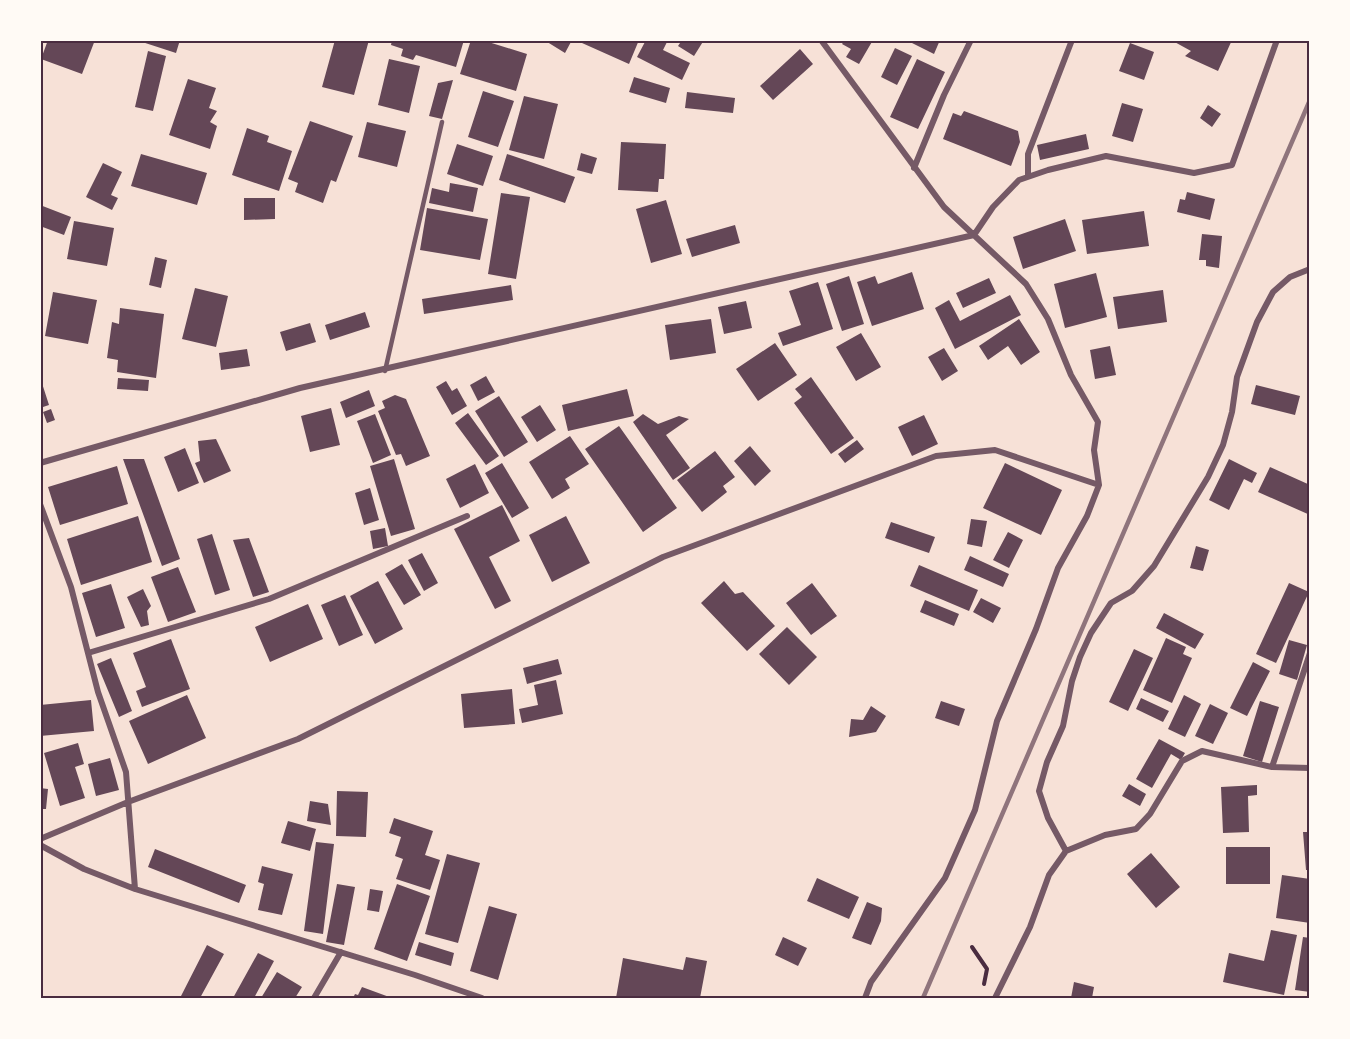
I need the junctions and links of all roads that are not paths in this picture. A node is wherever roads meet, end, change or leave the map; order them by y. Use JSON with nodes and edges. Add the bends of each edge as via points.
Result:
{"nodes":[{"id":1,"x":821,"y":40,"type":"edge"},
{"id":2,"x":971,"y":40,"type":"edge"},
{"id":3,"x":1072,"y":40,"type":"edge"},
{"id":4,"x":1277,"y":40,"type":"edge"},
{"id":5,"x":442,"y":122,"type":"dead end"},
{"id":6,"x":914,"y":168,"type":"junction"},
{"id":7,"x":1028,"y":176,"type":"junction"},
{"id":8,"x":974,"y":235,"type":"junction"},
{"id":9,"x":1310,"y":269,"type":"edge"},
{"id":10,"x":385,"y":371,"type":"junction"},
{"id":11,"x":40,"y":463,"type":"edge"},
{"id":12,"x":1099,"y":485,"type":"junction"},
{"id":13,"x":40,"y":504,"type":"edge"},
{"id":14,"x":467,"y":516,"type":"dead end"},
{"id":15,"x":88,"y":653,"type":"junction"},
{"id":16,"x":1310,"y":653,"type":"edge"},
{"id":17,"x":1272,"y":767,"type":"junction"},
{"id":18,"x":1310,"y":768,"type":"edge"},
{"id":19,"x":128,"y":802,"type":"junction"},
{"id":20,"x":40,"y":839,"type":"edge"},
{"id":21,"x":40,"y":845,"type":"edge"},
{"id":22,"x":1066,"y":851,"type":"junction"},
{"id":23,"x":135,"y":889,"type":"junction"},
{"id":24,"x":341,"y":952,"type":"junction"},
{"id":25,"x":314,"y":999,"type":"edge"},
{"id":26,"x":482,"y":999,"type":"edge"},
{"id":27,"x":865,"y":999,"type":"edge"},
{"id":28,"x":995,"y":999,"type":"edge"}],
"edges":[{"from":1,"to":6,"type":"street"},
{"from":2,"to":6,"type":"street"},
{"from":3,"to":7,"type":"street","via":[[1028,154]]},
{"from":4,"to":7,"type":"street","via":[[1232,165],[1194,173],[1106,156]]},
{"from":5,"to":10,"type":"lane"},
{"from":6,"to":8,"type":"street","via":[[944,207]]},
{"from":7,"to":8,"type":"street","via":[[1018,180],[993,207]]},
{"from":8,"to":10,"type":"street"},
{"from":8,"to":12,"type":"street","via":[[1026,284],[1048,319],[1071,375],[1098,422],[1094,450]]},
{"from":9,"to":22,"type":"street","via":[[1290,277],[1273,292],[1257,322],[1237,377],[1229,423],[1208,477],[1154,566],[1132,591],[1111,603],[1080,657],[1063,726],[1039,791]]},
{"from":10,"to":11,"type":"street","via":[[300,388]]},
{"from":12,"to":19,"type":"street","via":[[995,450],[936,456],[663,557],[298,739]]},
{"from":12,"to":27,"type":"street","via":[[1058,568],[997,721],[975,810],[945,878],[871,982]]},
{"from":13,"to":15,"type":"street","via":[[71,586]]},
{"from":14,"to":15,"type":"street","via":[[269,599]]},
{"from":15,"to":19,"type":"street","via":[[126,772]]},
{"from":16,"to":17,"type":"street"},
{"from":17,"to":18,"type":"street"},
{"from":17,"to":22,"type":"street","via":[[1202,751],[1182,762],[1136,830],[1105,835]]},
{"from":19,"to":20,"type":"street"},
{"from":19,"to":23,"type":"street"},
{"from":21,"to":23,"type":"street","via":[[84,870]]},
{"from":22,"to":28,"type":"street","via":[[1049,875],[1030,927]]},
{"from":23,"to":24,"type":"street"},
{"from":24,"to":25,"type":"street"},
{"from":24,"to":26,"type":"street"}]}
